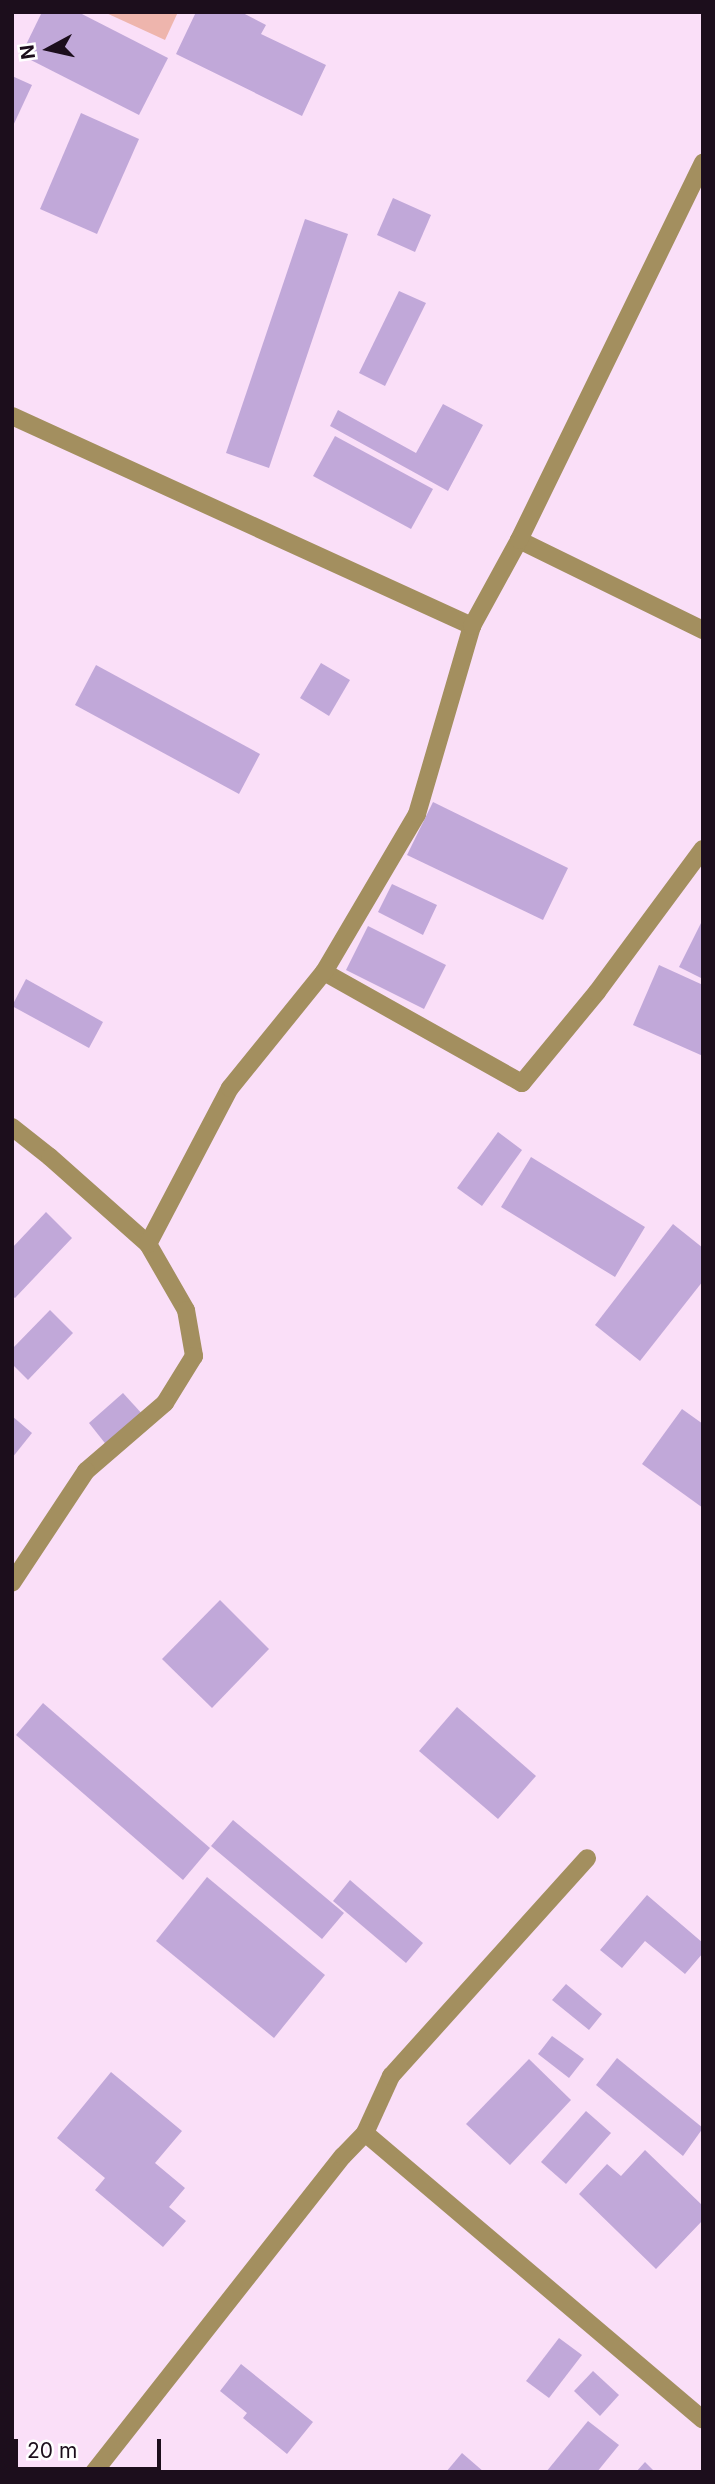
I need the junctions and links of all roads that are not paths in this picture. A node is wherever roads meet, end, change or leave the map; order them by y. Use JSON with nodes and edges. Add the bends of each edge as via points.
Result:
{"nodes":[{"id":1,"x":703,"y":163,"type":"edge"},
{"id":2,"x":12,"y":416,"type":"edge"},
{"id":3,"x":519,"y":540,"type":"junction"},
{"id":4,"x":472,"y":625,"type":"junction"},
{"id":5,"x":703,"y":630,"type":"edge"},
{"id":6,"x":703,"y":849,"type":"edge"},
{"id":7,"x":324,"y":972,"type":"junction"},
{"id":8,"x":12,"y":1127,"type":"edge"},
{"id":9,"x":148,"y":1244,"type":"junction"},
{"id":10,"x":12,"y":1583,"type":"edge"},
{"id":11,"x":587,"y":1858,"type":"dead end"},
{"id":12,"x":365,"y":2133,"type":"junction"},
{"id":13,"x":703,"y":2420,"type":"edge"},
{"id":14,"x":94,"y":2472,"type":"edge"}],
"edges":[{"from":1,"to":3,"type":"street"},
{"from":2,"to":4,"type":"street"},
{"from":3,"to":4,"type":"street"},
{"from":3,"to":5,"type":"street"},
{"from":4,"to":7,"type":"street","via":[[417,814]]},
{"from":6,"to":7,"type":"street","via":[[597,992],[522,1083]]},
{"from":7,"to":9,"type":"street","via":[[230,1088]]},
{"from":8,"to":9,"type":"street"},
{"from":9,"to":10,"type":"street","via":[[186,1310],[194,1356],[165,1403],[86,1471]]},
{"from":11,"to":12,"type":"street","via":[[391,2076]]},
{"from":12,"to":13,"type":"street"},
{"from":12,"to":14,"type":"street"}]}
